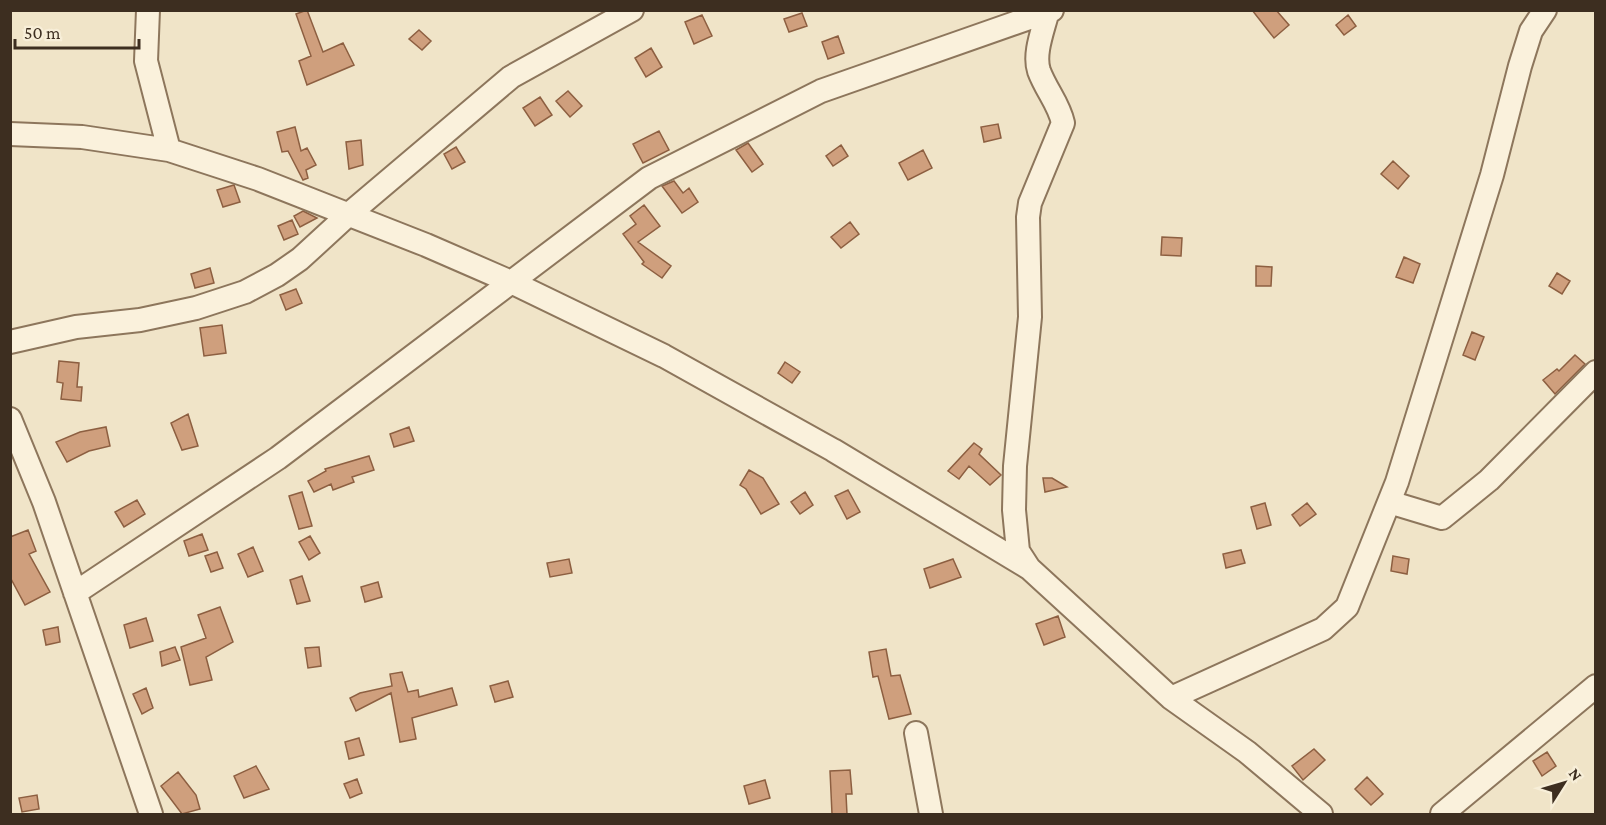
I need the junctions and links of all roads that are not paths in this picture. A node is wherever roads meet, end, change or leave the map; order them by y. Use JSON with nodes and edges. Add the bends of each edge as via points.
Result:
{"nodes":[{"id":1,"x":148,"y":10,"type":"edge"},
{"id":2,"x":632,"y":10,"type":"edge"},
{"id":3,"x":1545,"y":10,"type":"edge"},
{"id":4,"x":1050,"y":11,"type":"edge"},
{"id":5,"x":10,"y":134,"type":"edge"},
{"id":6,"x":169,"y":150,"type":"junction"},
{"id":7,"x":348,"y":214,"type":"junction"},
{"id":8,"x":511,"y":282,"type":"junction"},
{"id":9,"x":10,"y":342,"type":"edge"},
{"id":10,"x":1596,"y":372,"type":"edge"},
{"id":11,"x":10,"y":419,"type":"edge"},
{"id":12,"x":19,"y":464,"type":"edge"},
{"id":13,"x":1389,"y":502,"type":"junction"},
{"id":14,"x":1029,"y":567,"type":"junction"},
{"id":15,"x":75,"y":593,"type":"junction"},
{"id":16,"x":1596,"y":686,"type":"edge"},
{"id":17,"x":1171,"y":698,"type":"junction"},
{"id":18,"x":916,"y":733,"type":"dead end"},
{"id":19,"x":151,"y":814,"type":"edge"},
{"id":20,"x":931,"y":814,"type":"edge"},
{"id":21,"x":1321,"y":814,"type":"edge"},
{"id":22,"x":1443,"y":814,"type":"edge"}],
"edges":[{"from":1,"to":6,"type":"street","via":[[146,62]]},
{"from":2,"to":7,"type":"street","via":[[512,77]]},
{"from":3,"to":13,"type":"street","via":[[1532,31],[1520,66],[1489,186]]},
{"from":4,"to":8,"type":"street","via":[[821,91],[649,178]]},
{"from":4,"to":14,"type":"street","via":[[1037,57],[1063,123],[1028,217],[1030,317],[1015,466],[1018,551]]},
{"from":5,"to":6,"type":"street","via":[[82,137]]},
{"from":6,"to":7,"type":"street"},
{"from":7,"to":8,"type":"street"},
{"from":7,"to":9,"type":"street","via":[[300,259],[244,292],[140,320],[76,327]]},
{"from":8,"to":14,"type":"street","via":[[664,356],[833,450]]},
{"from":8,"to":15,"type":"street","via":[[278,458]]},
{"from":10,"to":13,"type":"street","via":[[1489,480],[1442,518]]},
{"from":11,"to":12,"type":"street"},
{"from":12,"to":15,"type":"street"},
{"from":13,"to":17,"type":"street","via":[[1347,607],[1323,629]]},
{"from":14,"to":17,"type":"street"},
{"from":15,"to":19,"type":"street"},
{"from":16,"to":22,"type":"street"},
{"from":17,"to":21,"type":"street","via":[[1247,752]]},
{"from":18,"to":20,"type":"street"}]}
